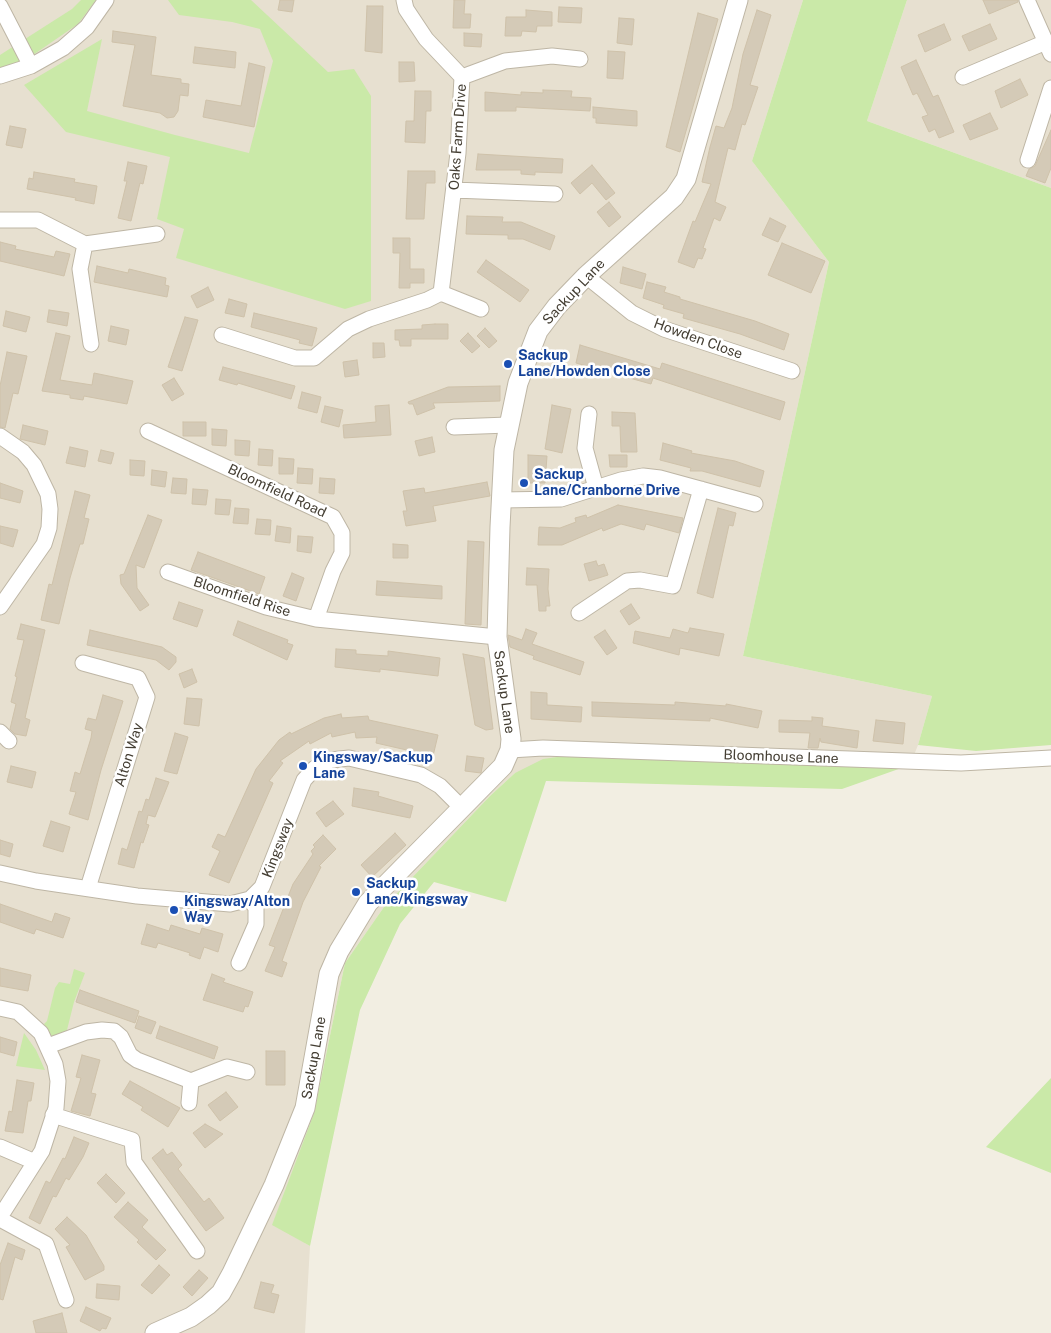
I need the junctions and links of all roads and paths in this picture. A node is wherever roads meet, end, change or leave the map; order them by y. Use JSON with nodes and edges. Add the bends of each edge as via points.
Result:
{"nodes":[{"id":1,"x":106,"y":0,"type":"edge"},
{"id":2,"x":404,"y":0,"type":"edge"},
{"id":3,"x":738,"y":0,"type":"edge"},
{"id":4,"x":1027,"y":0,"type":"edge"},
{"id":5,"x":0,"y":6,"type":"edge"},
{"id":6,"x":1048,"y":48,"type":"edge"},
{"id":7,"x":580,"y":59,"type":"dead end"},
{"id":8,"x":31,"y":66,"type":"junction"},
{"id":9,"x":0,"y":76,"type":"edge"},
{"id":10,"x":462,"y":77,"type":"junction"},
{"id":11,"x":963,"y":77,"type":"dead end"},
{"id":12,"x":1051,"y":88,"type":"edge"},
{"id":13,"x":1028,"y":160,"type":"dead end"},
{"id":14,"x":454,"y":190,"type":"junction"},
{"id":15,"x":555,"y":194,"type":"dead end"},
{"id":16,"x":0,"y":220,"type":"edge"},
{"id":17,"x":157,"y":234,"type":"dead end"},
{"id":18,"x":85,"y":244,"type":"junction"},
{"id":19,"x":586,"y":276,"type":"junction"},
{"id":20,"x":440,"y":293,"type":"junction"},
{"id":21,"x":481,"y":309,"type":"dead end"},
{"id":22,"x":222,"y":335,"type":"dead end"},
{"id":23,"x":91,"y":344,"type":"dead end"},
{"id":24,"x":792,"y":371,"type":"dead end"},
{"id":25,"x":589,"y":414,"type":"dead end"},
{"id":26,"x":508,"y":425,"type":"junction"},
{"id":27,"x":454,"y":427,"type":"dead end"},
{"id":28,"x":148,"y":431,"type":"dead end"},
{"id":29,"x":0,"y":436,"type":"edge"},
{"id":30,"x":596,"y":488,"type":"junction"},
{"id":31,"x":701,"y":489,"type":"junction"},
{"id":32,"x":502,"y":500,"type":"junction"},
{"id":33,"x":755,"y":504,"type":"dead end"},
{"id":34,"x":168,"y":572,"type":"dead end"},
{"id":35,"x":0,"y":607,"type":"edge"},
{"id":36,"x":579,"y":613,"type":"dead end"},
{"id":37,"x":316,"y":619,"type":"junction"},
{"id":38,"x":497,"y":637,"type":"junction"},
{"id":39,"x":83,"y":663,"type":"dead end"},
{"id":40,"x":510,"y":750,"type":"junction"},
{"id":41,"x":1051,"y":758,"type":"edge"},
{"id":42,"x":462,"y":808,"type":"junction"},
{"id":43,"x":0,"y":873,"type":"edge"},
{"id":44,"x":88,"y":888,"type":"junction"},
{"id":45,"x":250,"y":899,"type":"junction"},
{"id":46,"x":239,"y":963,"type":"dead end"},
{"id":47,"x":0,"y":1008,"type":"edge"},
{"id":48,"x":48,"y":1046,"type":"junction"},
{"id":49,"x":247,"y":1072,"type":"dead end"},
{"id":50,"x":191,"y":1081,"type":"junction"},
{"id":51,"x":189,"y":1103,"type":"dead end"},
{"id":52,"x":54,"y":1115,"type":"junction"},
{"id":53,"x":0,"y":1147,"type":"edge"},
{"id":54,"x":34,"y":1162,"type":"junction"},
{"id":55,"x":0,"y":1218,"type":"edge"},
{"id":56,"x":197,"y":1251,"type":"dead end"},
{"id":57,"x":66,"y":1300,"type":"dead end"},
{"id":58,"x":164,"y":1331,"type":"edge"}],
"edges":[{"from":1,"to":8,"type":"street","via":[[87,27],[63,48]]},
{"from":2,"to":10,"type":"street","name":"Oaks Farm Drive","via":[[426,39]]},
{"from":3,"to":19,"type":"street","name":"Sackup Lane","via":[[686,179],[674,197]]},
{"from":4,"to":6,"type":"street"},
{"from":5,"to":8,"type":"street"},
{"from":6,"to":11,"type":"street"},
{"from":7,"to":10,"type":"street","via":[[552,56],[505,61]]},
{"from":8,"to":9,"type":"street"},
{"from":10,"to":14,"type":"street","name":"Oaks Farm Drive"},
{"from":12,"to":13,"type":"street"},
{"from":14,"to":15,"type":"street"},
{"from":14,"to":20,"type":"street","name":"Oaks Farm Drive"},
{"from":16,"to":18,"type":"street","via":[[38,220]]},
{"from":17,"to":18,"type":"street"},
{"from":18,"to":23,"type":"street","via":[[80,269]]},
{"from":19,"to":24,"type":"street","name":"Howden Close","via":[[632,313],[664,329]]},
{"from":19,"to":26,"type":"street","name":"Sackup Lane","via":[[538,331],[518,383]]},
{"from":20,"to":21,"type":"street"},
{"from":20,"to":22,"type":"street","via":[[369,318],[348,329],[314,358],[295,358]]},
{"from":25,"to":30,"type":"street","via":[[585,448]]},
{"from":26,"to":27,"type":"street"},
{"from":26,"to":32,"type":"street","name":"Sackup Lane"},
{"from":28,"to":37,"type":"street","name":"Bloomfield Road","via":[[333,517],[342,534],[342,553]]},
{"from":29,"to":35,"type":"street","via":[[23,452],[34,465],[48,494],[50,510],[44,544]]},
{"from":30,"to":31,"type":"street","via":[[643,476]]},
{"from":30,"to":32,"type":"street","via":[[561,499]]},
{"from":31,"to":33,"type":"street"},
{"from":31,"to":36,"type":"street","via":[[674,586],[627,581]]},
{"from":32,"to":38,"type":"street","name":"Sackup Lane"},
{"from":34,"to":37,"type":"street","name":"Bloomfield Rise","via":[[266,607]]},
{"from":37,"to":38,"type":"street"},
{"from":38,"to":40,"type":"street","name":"Sackup Lane"},
{"from":39,"to":44,"type":"street","name":"Alton Way","via":[[138,678],[147,697]]},
{"from":40,"to":41,"type":"street","name":"Bloomhouse Lane","via":[[543,748],[961,763]]},
{"from":40,"to":42,"type":"street","name":"Sackup Lane","via":[[503,766]]},
{"from":42,"to":45,"type":"street","name":"Kingsway","via":[[440,786],[421,776],[349,758],[331,760],[315,768],[304,780],[262,887]]},
{"from":42,"to":58,"type":"street","name":"Sackup Lane","via":[[368,902],[339,951],[329,974],[305,1108],[274,1185],[221,1292],[191,1317]]},
{"from":43,"to":44,"type":"street"},
{"from":44,"to":45,"type":"street","via":[[230,904]]},
{"from":45,"to":46,"type":"street","via":[[256,908],[256,924]]},
{"from":47,"to":48,"type":"street","via":[[18,1012],[31,1021]]},
{"from":48,"to":50,"type":"street","via":[[86,1032],[114,1031],[137,1060]]},
{"from":48,"to":52,"type":"street","via":[[58,1081]]},
{"from":49,"to":50,"type":"street","via":[[232,1066]]},
{"from":50,"to":51,"type":"street"},
{"from":52,"to":54,"type":"street","via":[[42,1151]]},
{"from":52,"to":56,"type":"street","via":[[132,1140],[134,1162]]},
{"from":53,"to":54,"type":"street"},
{"from":54,"to":55,"type":"street"},
{"from":55,"to":57,"type":"street","via":[[46,1244]]}]}
